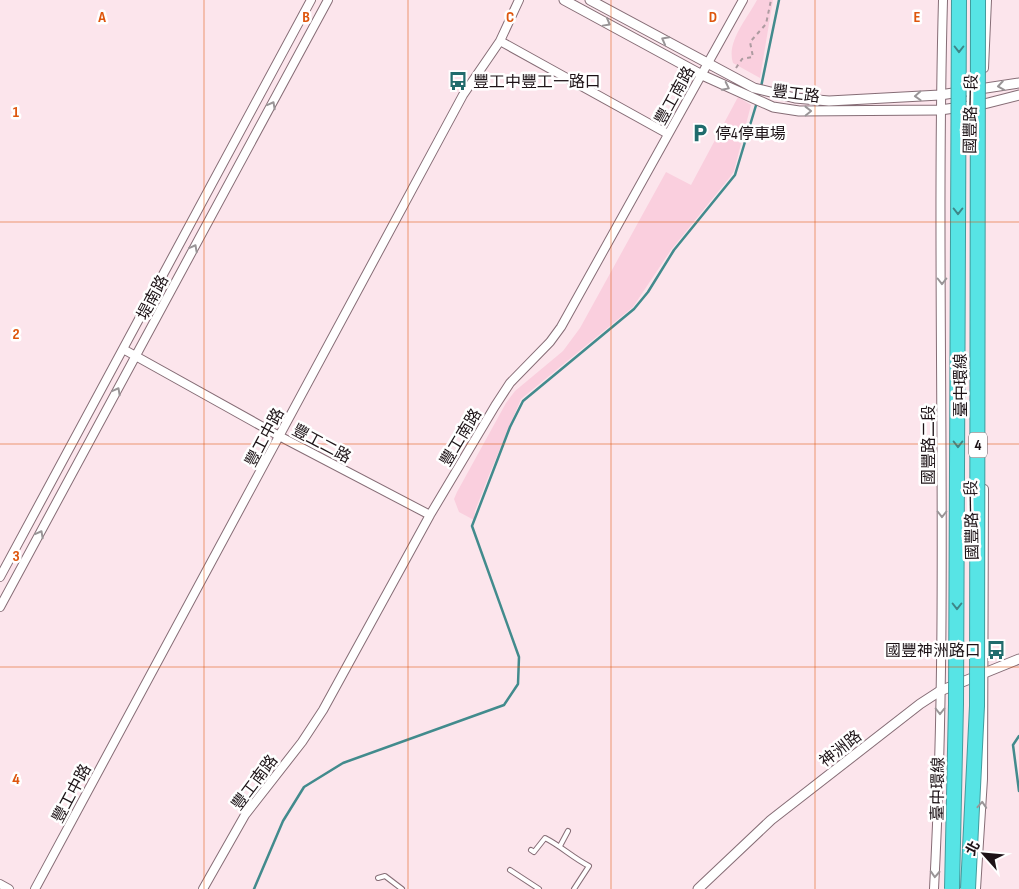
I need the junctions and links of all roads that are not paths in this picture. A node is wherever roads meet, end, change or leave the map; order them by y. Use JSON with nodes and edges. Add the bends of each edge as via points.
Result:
{"nodes":[{"id":1,"x":311,"y":0,"type":"edge"},
{"id":2,"x":328,"y":0,"type":"edge"},
{"id":3,"x":519,"y":0,"type":"edge"},
{"id":4,"x":564,"y":0,"type":"edge"},
{"id":5,"x":590,"y":0,"type":"edge"},
{"id":6,"x":743,"y":0,"type":"edge"},
{"id":7,"x":943,"y":0,"type":"edge"},
{"id":8,"x":959,"y":0,"type":"edge"},
{"id":9,"x":978,"y":0,"type":"edge"},
{"id":10,"x":987,"y":0,"type":"edge"},
{"id":11,"x":500,"y":41,"type":"junction"},
{"id":12,"x":708,"y":63,"type":"junction"},
{"id":13,"x":702,"y":75,"type":"junction"},
{"id":14,"x":1019,"y":83,"type":"edge"},
{"id":15,"x":984,"y":89,"type":"junction"},
{"id":16,"x":940,"y":95,"type":"junction"},
{"id":17,"x":1019,"y":95,"type":"edge"},
{"id":18,"x":984,"y":104,"type":"junction"},
{"id":19,"x":940,"y":110,"type":"junction"},
{"id":20,"x":668,"y":134,"type":"junction"},
{"id":21,"x":123,"y":349,"type":"junction"},
{"id":22,"x":136,"y":356,"type":"junction"},
{"id":23,"x":280,"y":437,"type":"junction"},
{"id":24,"x":430,"y":515,"type":"junction"},
{"id":25,"x":0,"y":577,"type":"edge"},
{"id":26,"x":0,"y":608,"type":"edge"},
{"id":27,"x":1019,"y":659,"type":"edge"},
{"id":28,"x":985,"y":674,"type":"junction"},
{"id":29,"x":940,"y":691,"type":"junction"},
{"id":30,"x":568,"y":831,"type":"dead end"},
{"id":31,"x":560,"y":846,"type":"junction"},
{"id":32,"x":530,"y":850,"type":"dead end"},
{"id":33,"x":510,"y":870,"type":"dead end"},
{"id":34,"x":378,"y":878,"type":"dead end"},
{"id":35,"x":0,"y":884,"type":"edge"},
{"id":36,"x":9,"y":889,"type":"edge"},
{"id":37,"x":35,"y":889,"type":"edge"},
{"id":38,"x":203,"y":889,"type":"edge"},
{"id":39,"x":402,"y":889,"type":"edge"},
{"id":40,"x":539,"y":889,"type":"edge"},
{"id":41,"x":574,"y":889,"type":"edge"},
{"id":42,"x":698,"y":889,"type":"edge"},
{"id":43,"x":934,"y":889,"type":"edge"},
{"id":44,"x":952,"y":889,"type":"edge"},
{"id":45,"x":968,"y":889,"type":"edge"},
{"id":46,"x":976,"y":889,"type":"edge"}],
"edges":[{"from":1,"to":21,"type":"street","name":"堤南路"},
{"from":22,"to":2,"type":"street","name":"堤南路","one_way":true},
{"from":3,"to":11,"type":"street","name":"豐工中路"},
{"from":4,"to":13,"type":"street","name":"豐工路","one_way":true},
{"from":12,"to":5,"type":"street","name":"豐工路","one_way":true},
{"from":6,"to":12,"type":"street","name":"豐工南路"},
{"from":7,"to":16,"type":"street","name":"國豐路二段"},
{"from":8,"to":44,"type":"highway","name":"臺中環線","number":"4","one_way":true,"bridge":true},
{"from":9,"to":45,"type":"highway","name":"臺中環線","number":"4","bridge":true,"via":[[977,706]]},
{"from":10,"to":15,"type":"street","name":"國豐路一段"},
{"from":11,"to":20,"type":"street"},
{"from":11,"to":23,"type":"street","name":"豐工中路","via":[[463,96]]},
{"from":12,"to":13,"type":"street","name":"豐工南路"},
{"from":16,"to":12,"type":"street","name":"豐工路","one_way":true,"via":[[829,101],[794,98],[763,92]]},
{"from":13,"to":19,"type":"street","name":"豐工路","one_way":true,"via":[[760,103],[799,112]]},
{"from":13,"to":20,"type":"street","name":"豐工南路"},
{"from":14,"to":15,"type":"street","name":"豐工路","one_way":true},
{"from":15,"to":16,"type":"street","name":"豐工路"},
{"from":15,"to":18,"type":"street","name":"國豐路一段"},
{"from":16,"to":19,"type":"street","name":"國豐路二段"},
{"from":17,"to":18,"type":"street","name":"豐工路"},
{"from":18,"to":19,"type":"street","name":"豐工路"},
{"from":18,"to":28,"type":"street","name":"國豐路一段"},
{"from":19,"to":29,"type":"street","name":"國豐路二段","one_way":true},
{"from":20,"to":24,"type":"street","name":"豐工南路","via":[[561,327],[510,383]]},
{"from":21,"to":22,"type":"street","name":"豐工二路"},
{"from":21,"to":25,"type":"street","name":"堤南路"},
{"from":22,"to":23,"type":"street","name":"豐工二路"},
{"from":26,"to":22,"type":"street","name":"堤南路","one_way":true},
{"from":23,"to":24,"type":"street","name":"豐工二路"},
{"from":23,"to":37,"type":"street","name":"豐工中路"},
{"from":24,"to":38,"type":"street","name":"豐工南路","via":[[324,710],[244,815]]},
{"from":27,"to":28,"type":"street","name":"神洲路"},
{"from":28,"to":29,"type":"street","name":"神洲路"},
{"from":46,"to":28,"type":"street","name":"國豐路一段","one_way":true,"via":[[984,779]]},
{"from":29,"to":42,"type":"street","name":"神洲路","via":[[772,820]]},
{"from":29,"to":43,"type":"street","name":"國豐路二段","one_way":true},
{"from":30,"to":31,"type":"lane"},
{"from":31,"to":32,"type":"lane","via":[[545,838],[534,852]]},
{"from":31,"to":41,"type":"lane","via":[[571,857],[589,866]]},
{"from":33,"to":40,"type":"lane"},
{"from":34,"to":39,"type":"lane","via":[[385,876]]},
{"from":35,"to":36,"type":"street"}]}
